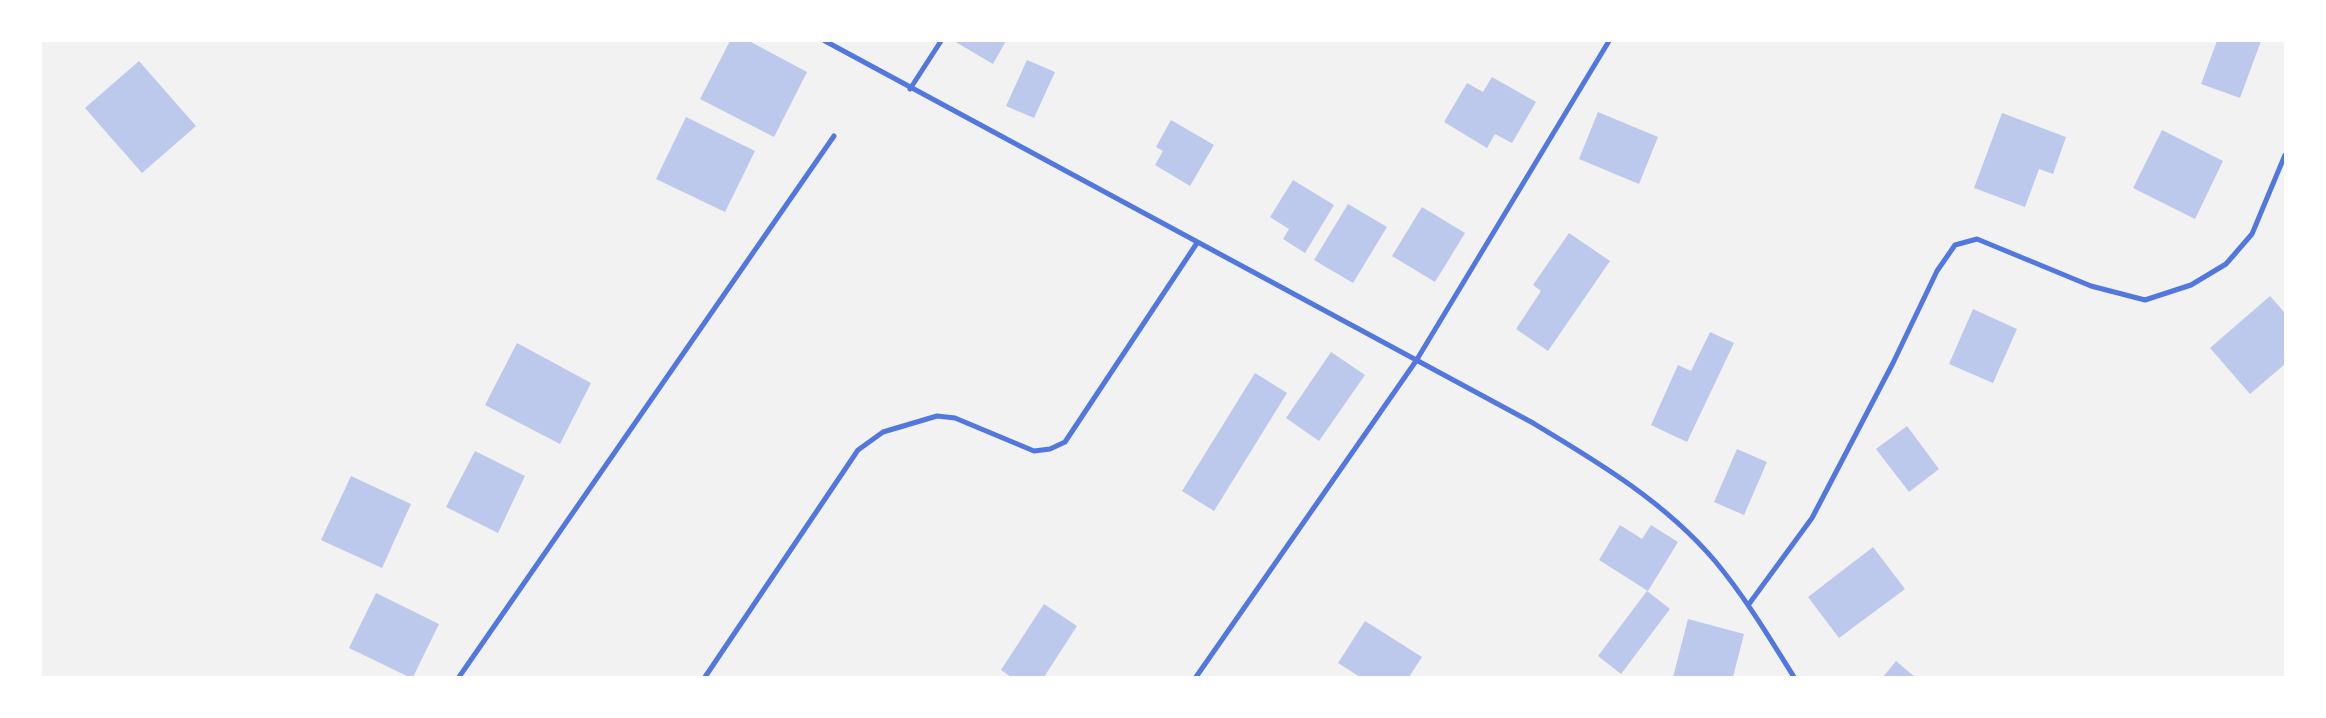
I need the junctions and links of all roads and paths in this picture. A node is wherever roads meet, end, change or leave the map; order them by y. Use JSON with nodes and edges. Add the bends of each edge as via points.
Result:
{"nodes":[{"id":1,"x":825,"y":41,"type":"edge"},
{"id":2,"x":941,"y":41,"type":"edge"},
{"id":3,"x":1609,"y":41,"type":"edge"},
{"id":4,"x":910,"y":89,"type":"junction"},
{"id":5,"x":834,"y":136,"type":"dead end"},
{"id":6,"x":2285,"y":155,"type":"edge"},
{"id":7,"x":1197,"y":243,"type":"junction"},
{"id":8,"x":1416,"y":361,"type":"junction"},
{"id":9,"x":1749,"y":604,"type":"junction"},
{"id":10,"x":459,"y":677,"type":"edge"},
{"id":11,"x":705,"y":677,"type":"edge"},
{"id":12,"x":1196,"y":677,"type":"edge"},
{"id":13,"x":1794,"y":677,"type":"edge"}],
"edges":[{"from":1,"to":4,"type":"street"},
{"from":2,"to":4,"type":"street"},
{"from":3,"to":8,"type":"street"},
{"from":4,"to":7,"type":"street"},
{"from":5,"to":10,"type":"street"},
{"from":6,"to":9,"type":"street","via":[[2252,234],[2226,264],[2191,285],[2145,300],[2091,286],[1977,239],[1955,245],[1936,271],[1812,518]]},
{"from":7,"to":8,"type":"street"},
{"from":7,"to":11,"type":"street","via":[[1064,442],[1050,449],[1034,451],[955,418],[937,416],[883,432],[858,450]]},
{"from":8,"to":9,"type":"street","via":[[1533,423],[1635,488],[1714,559]]},
{"from":8,"to":12,"type":"street"},
{"from":9,"to":13,"type":"street"}]}
